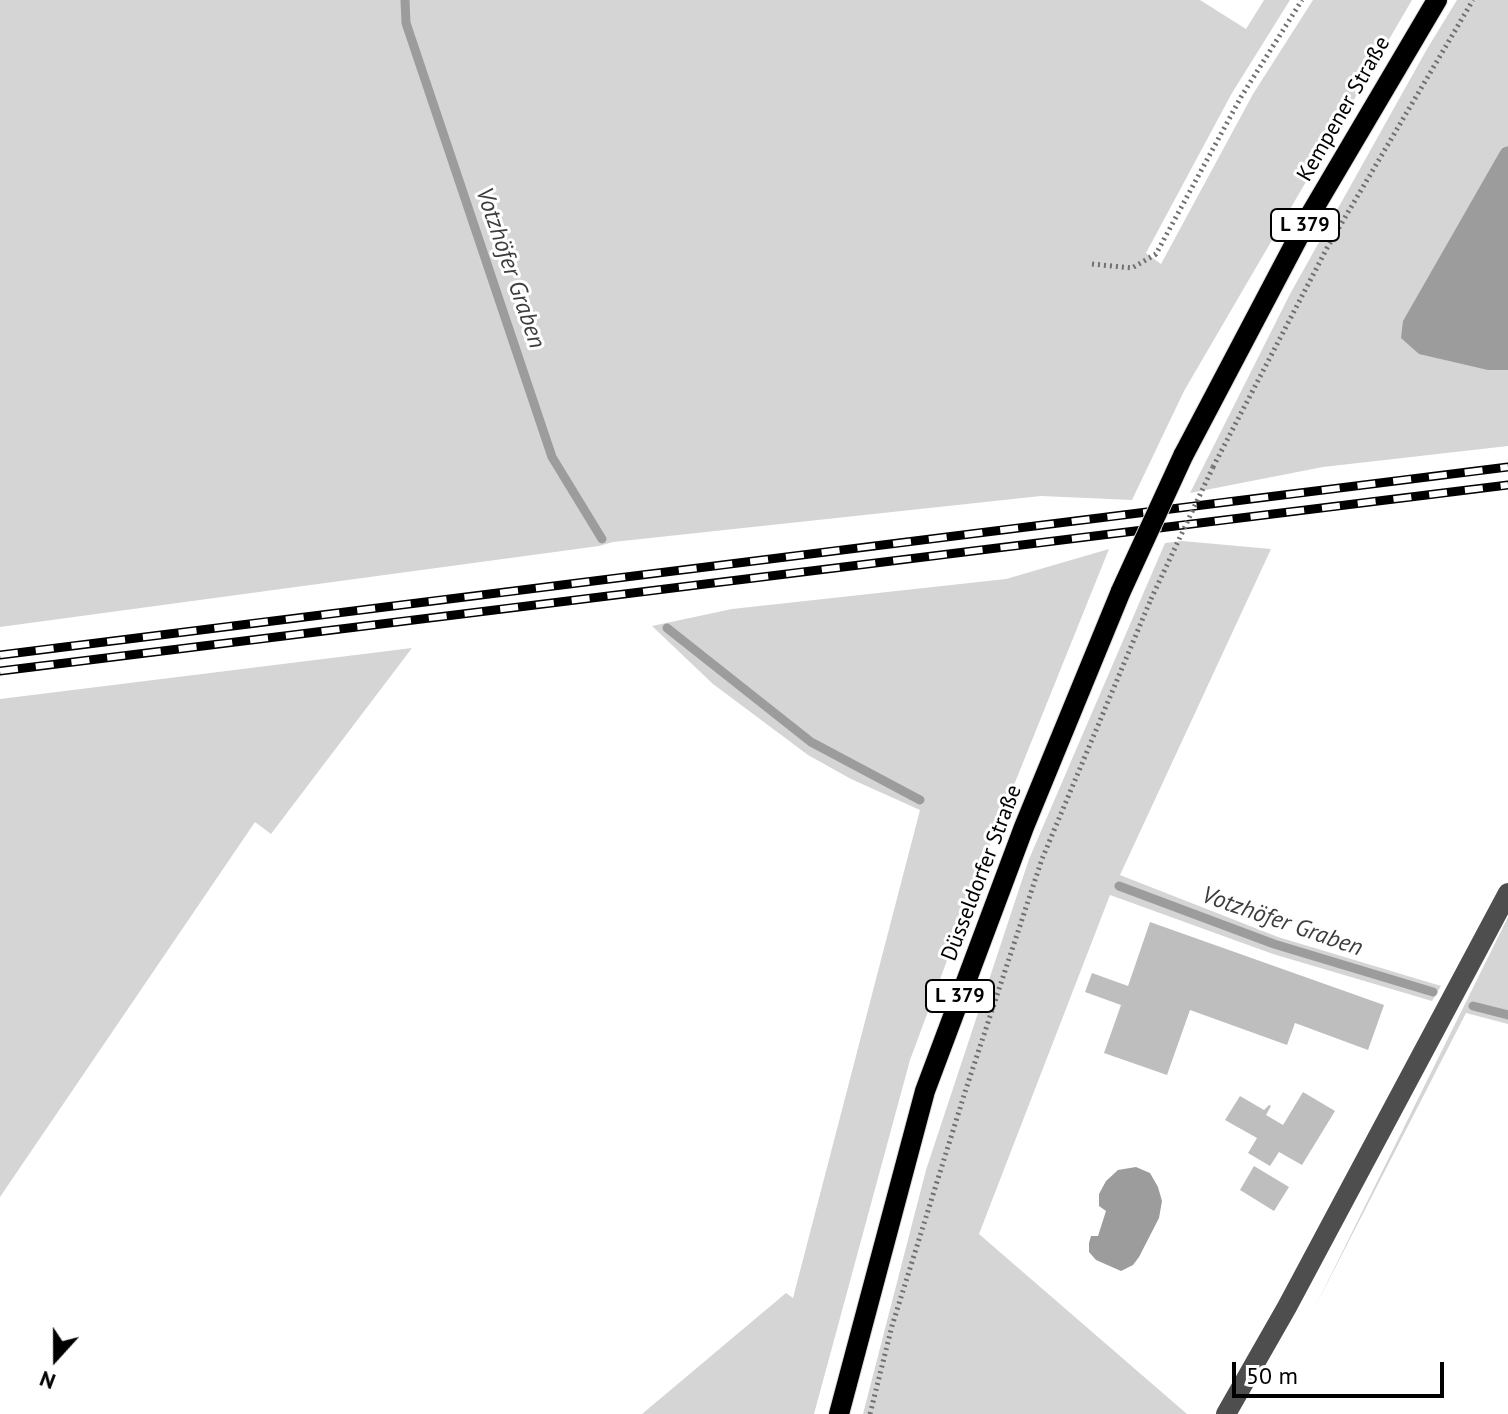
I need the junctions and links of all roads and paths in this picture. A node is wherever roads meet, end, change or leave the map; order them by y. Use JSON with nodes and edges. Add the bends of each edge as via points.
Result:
{"nodes":[{"id":1,"x":1302,"y":0,"type":"edge"},
{"id":2,"x":1437,"y":0,"type":"edge"},
{"id":3,"x":1473,"y":0,"type":"edge"},
{"id":4,"x":1092,"y":264,"type":"dead end"},
{"id":5,"x":1183,"y":456,"type":"joint"},
{"id":6,"x":1508,"y":893,"type":"edge"},
{"id":7,"x":839,"y":1414,"type":"edge"},
{"id":8,"x":870,"y":1414,"type":"edge"},
{"id":9,"x":1226,"y":1414,"type":"edge"}],
"edges":[{"from":1,"to":4,"type":"path","via":[[1241,97],[1156,254],[1132,268]]},
{"from":2,"to":5,"type":"main road","name":"Kempener Straße","number":"L 379","via":[[1303,228]]},
{"from":3,"to":8,"type":"path","bridge":true,"via":[[1274,346],[1151,599],[1042,859],[933,1193]]},
{"from":5,"to":7,"type":"main road","name":"Düsseldorfer Straße","number":"L 379","bridge":true,"via":[[1024,827],[925,1091]]},
{"from":6,"to":9,"type":"street"}]}
